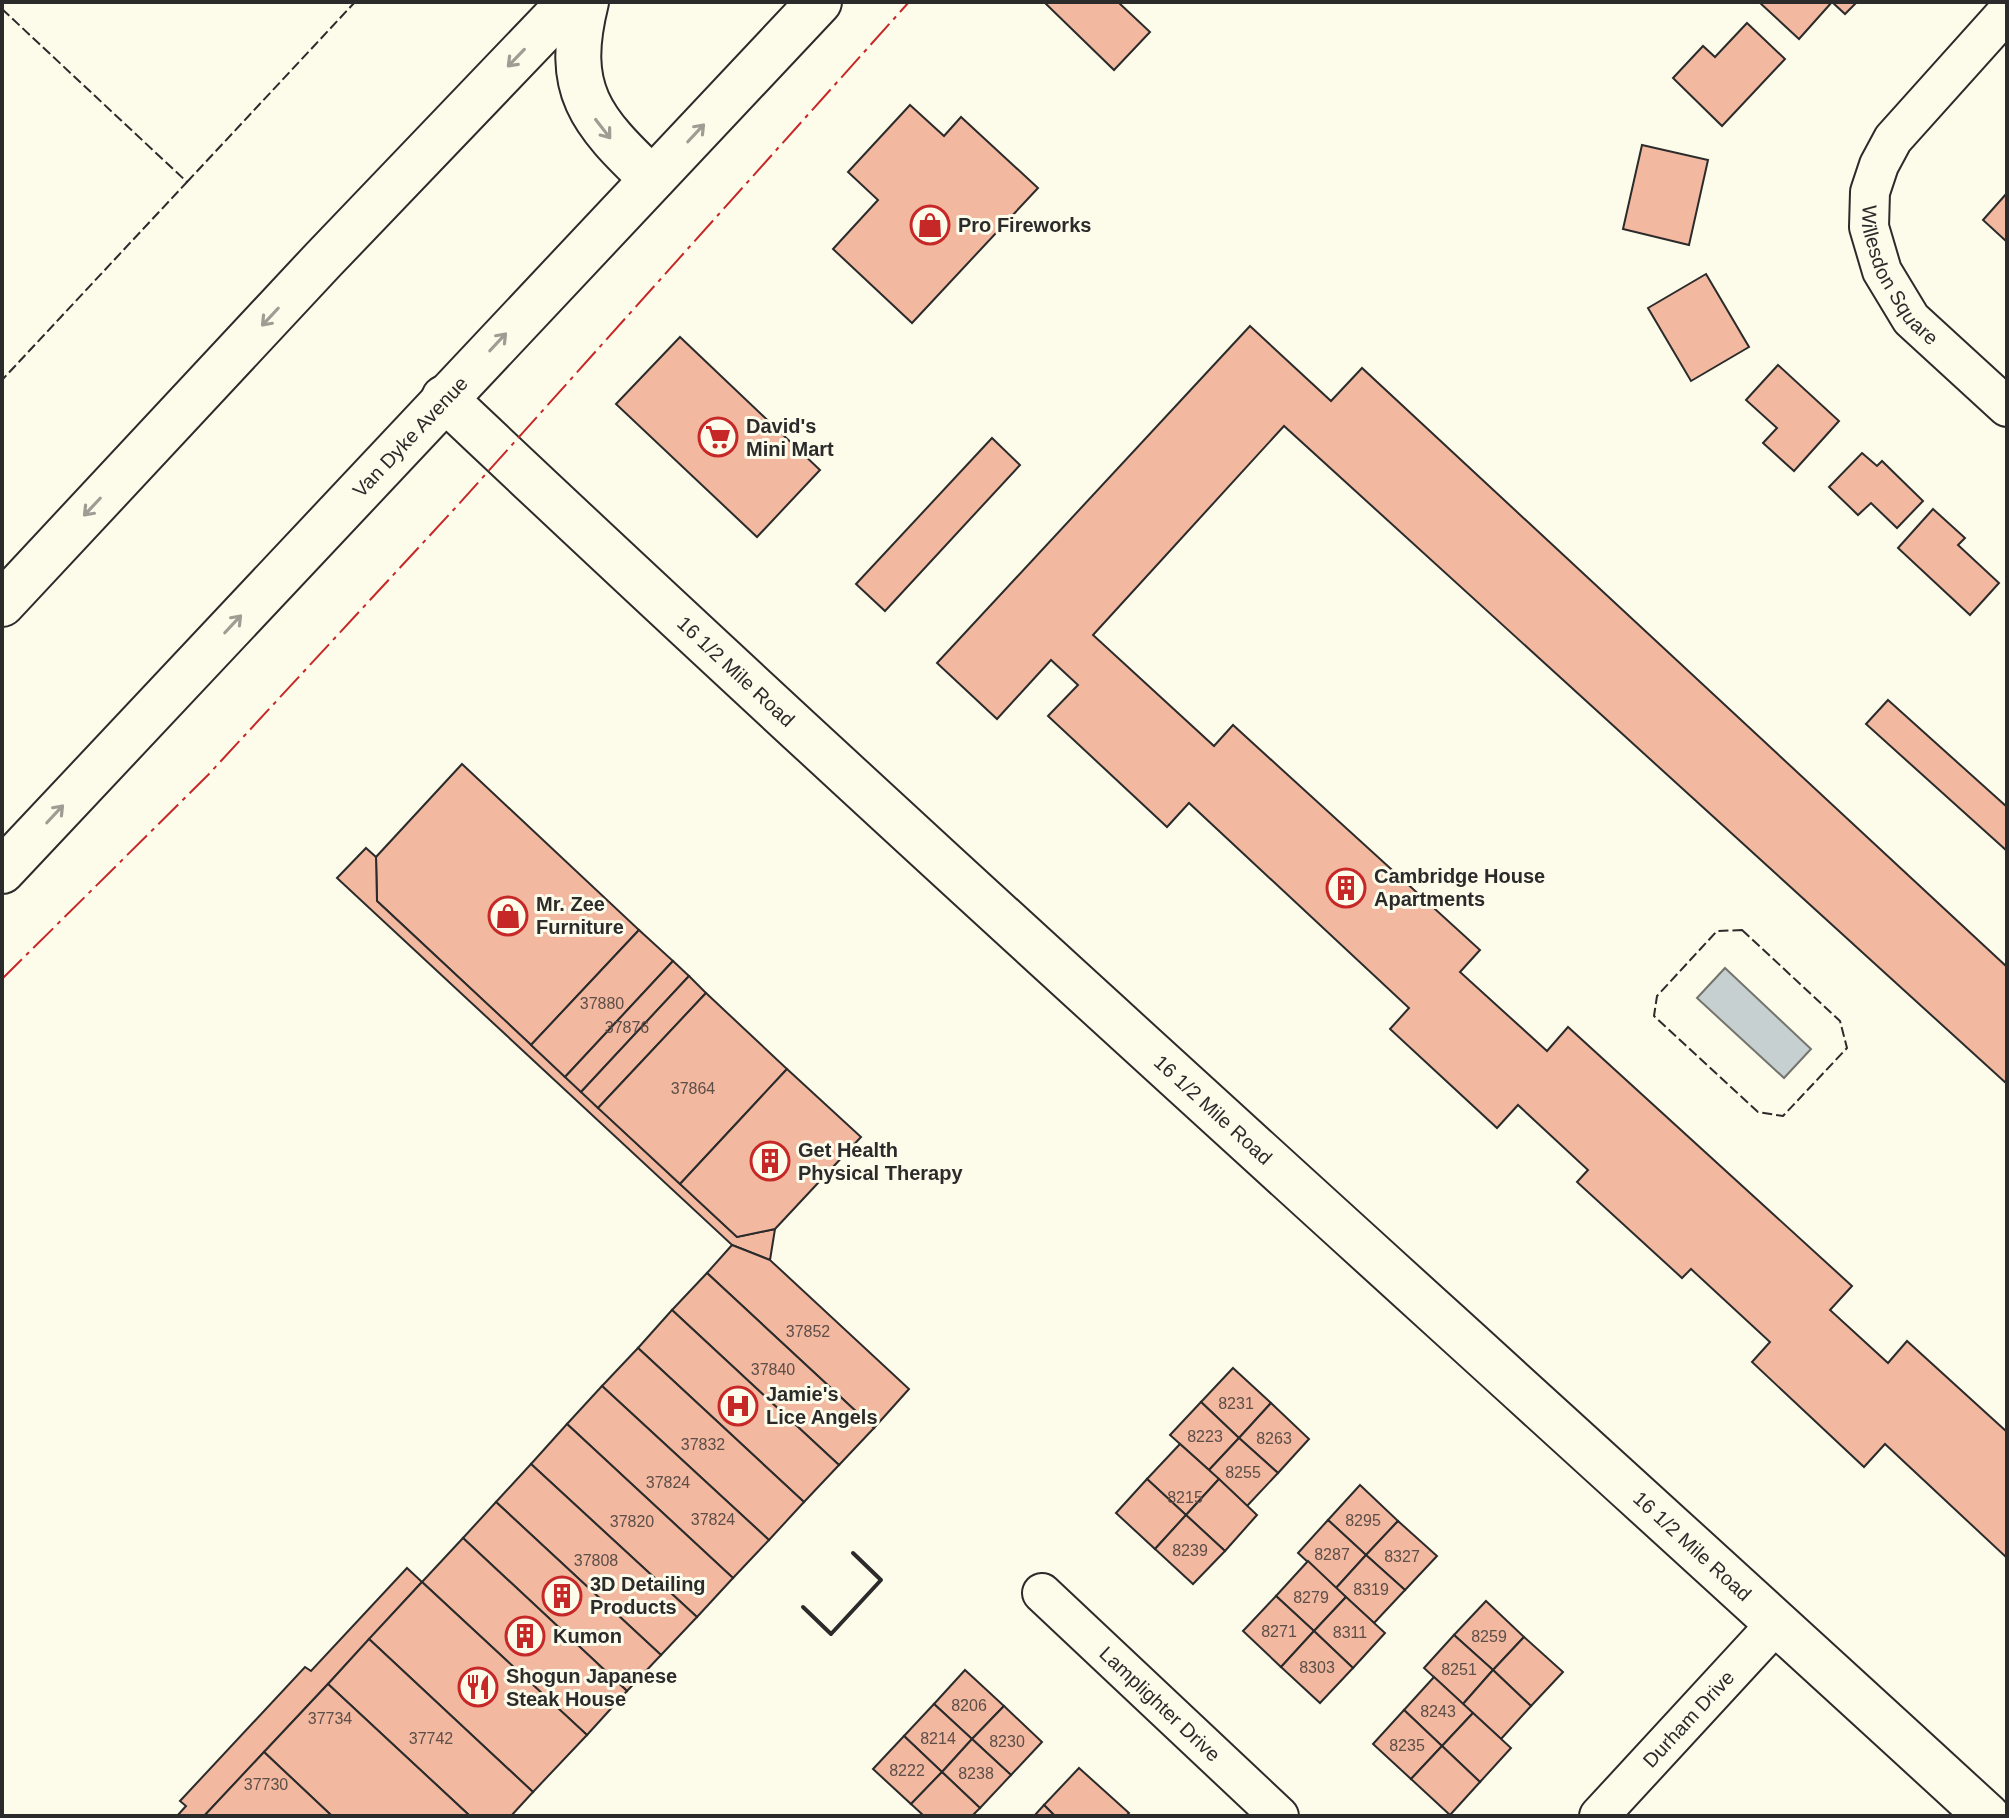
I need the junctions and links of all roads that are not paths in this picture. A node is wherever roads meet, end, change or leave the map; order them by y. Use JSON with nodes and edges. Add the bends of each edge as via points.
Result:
{"nodes":[{"id":1,"x":570,"y":2,"type":"edge"},
{"id":2,"x":586,"y":2,"type":"edge"},
{"id":3,"x":819,"y":2,"type":"edge"},
{"id":4,"x":2007,"y":12,"type":"edge"},
{"id":5,"x":652,"y":179,"type":"junction"},
{"id":6,"x":444,"y":398,"type":"junction"},
{"id":7,"x":2007,"y":407,"type":"edge"},
{"id":8,"x":2,"y":604,"type":"edge"},
{"id":9,"x":2,"y":871,"type":"edge"},
{"id":10,"x":1042,"y":1593,"type":"dead end"},
{"id":11,"x":1777,"y":1623,"type":"junction"},
{"id":12,"x":1279,"y":1816,"type":"edge"},
{"id":13,"x":1599,"y":1816,"type":"edge"},
{"id":14,"x":1987,"y":1816,"type":"edge"}],
"edges":[{"from":1,"to":8,"type":"main road","one_way":true},
{"from":2,"to":5,"type":"main road","one_way":true,"via":[[577,66],[585,98],[596,121]]},
{"from":5,"to":3,"type":"main road","name":"Van Dyke Avenue","one_way":true},
{"from":4,"to":7,"type":"street","name":"Willesdon Square","via":[[1893,139],[1870,192],[1869,227],[1882,271],[1911,319]]},
{"from":6,"to":5,"type":"main road","name":"Van Dyke Avenue","one_way":true},
{"from":9,"to":6,"type":"main road","name":"Van Dyke Avenue","one_way":true},
{"from":6,"to":11,"type":"main road","name":"16 1/2 Mile Road"},
{"from":10,"to":12,"type":"street","name":"Lamplighter Drive"},
{"from":11,"to":13,"type":"street","name":"Durham Drive"},
{"from":11,"to":14,"type":"main road","name":"16 1/2 Mile Road"}]}
